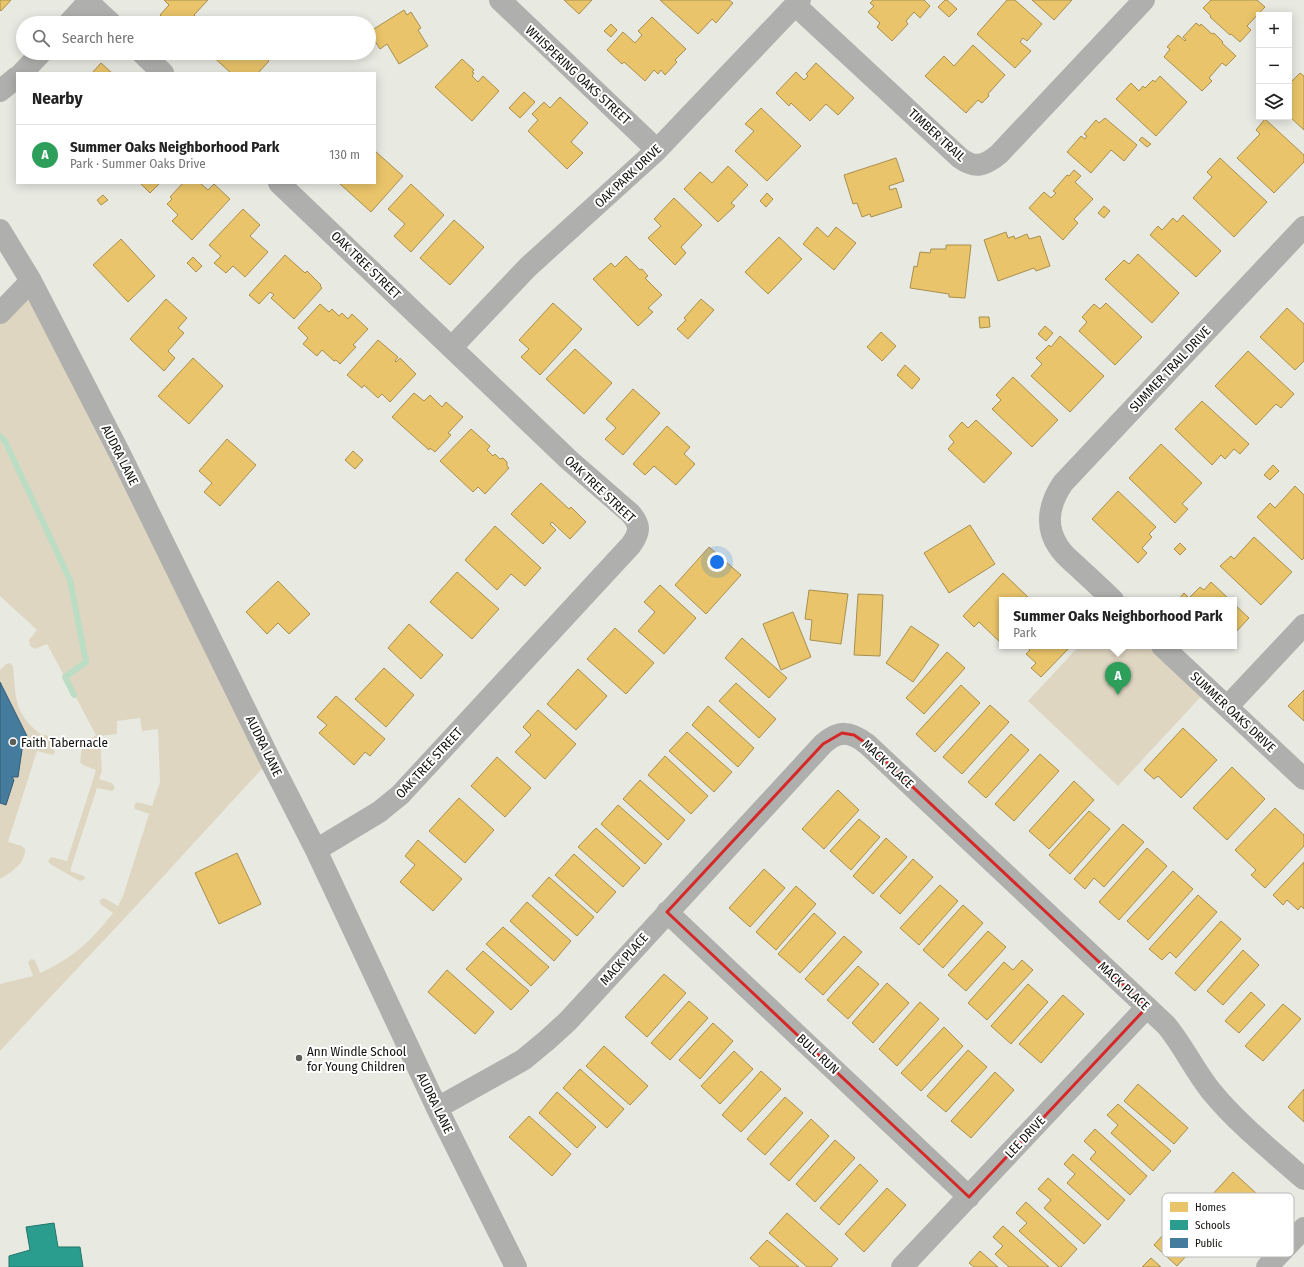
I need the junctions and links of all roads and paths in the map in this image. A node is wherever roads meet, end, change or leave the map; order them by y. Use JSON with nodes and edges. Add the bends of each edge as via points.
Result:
{"nodes":[{"id":1,"x":500,"y":0,"type":"edge"},
{"id":2,"x":1144,"y":0,"type":"edge"},
{"id":3,"x":89,"y":1,"type":"edge"},
{"id":4,"x":798,"y":2,"type":"edge"},
{"id":5,"x":75,"y":16,"type":"edge"},
{"id":6,"x":104,"y":16,"type":"edge"},
{"id":7,"x":34,"y":60,"type":"edge"},
{"id":8,"x":150,"y":60,"type":"edge"},
{"id":9,"x":23,"y":72,"type":"edge"},
{"id":10,"x":163,"y":72,"type":"edge"},
{"id":11,"x":16,"y":78,"type":"edge"},
{"id":12,"x":0,"y":91,"type":"edge"},
{"id":13,"x":657,"y":150,"type":"junction"},
{"id":14,"x":280,"y":184,"type":"edge"},
{"id":15,"x":1304,"y":227,"type":"edge"},
{"id":16,"x":0,"y":230,"type":"edge"},
{"id":17,"x":31,"y":281,"type":"junction"},
{"id":18,"x":0,"y":313,"type":"edge"},
{"id":19,"x":452,"y":347,"type":"junction"},
{"id":20,"x":1110,"y":597,"type":"edge"},
{"id":21,"x":1304,"y":625,"type":"edge"},
{"id":22,"x":1165,"y":649,"type":"edge"},
{"id":23,"x":1227,"y":707,"type":"junction"},
{"id":24,"x":1304,"y":779,"type":"edge"},
{"id":25,"x":316,"y":850,"type":"junction"},
{"id":26,"x":667,"y":912,"type":"junction"},
{"id":27,"x":1147,"y":1007,"type":"junction"},
{"id":28,"x":437,"y":1108,"type":"junction"},
{"id":29,"x":1304,"y":1179,"type":"edge"},
{"id":30,"x":969,"y":1197,"type":"junction"},
{"id":31,"x":1304,"y":1228,"type":"edge"},
{"id":32,"x":1294,"y":1239,"type":"edge"},
{"id":33,"x":1276,"y":1257,"type":"edge"},
{"id":34,"x":516,"y":1267,"type":"edge"},
{"id":35,"x":902,"y":1267,"type":"edge"},
{"id":36,"x":1267,"y":1267,"type":"edge"}],
"edges":[{"from":1,"to":13,"type":"street","name":"WHISPERING OAKS STREET"},
{"from":2,"to":4,"type":"street","name":"TIMBER TRAIL","via":[[999,154],[980,165],[966,163],[960,158]]},
{"from":3,"to":5,"type":"street"},
{"from":3,"to":6,"type":"street"},
{"from":4,"to":13,"type":"street","name":"OAK PARK DRIVE"},
{"from":7,"to":9,"type":"street"},
{"from":8,"to":10,"type":"street"},
{"from":11,"to":12,"type":"street"},
{"from":13,"to":19,"type":"street","name":"OAK PARK DRIVE","via":[[528,266]]},
{"from":14,"to":19,"type":"street","name":"OAK TREE STREET"},
{"from":15,"to":20,"type":"street","name":"SUMMER TRAIL DRIVE","via":[[1063,483],[1053,501],[1050,520],[1054,539],[1063,553]]},
{"from":16,"to":17,"type":"street","name":"AUDRA LANE"},
{"from":17,"to":18,"type":"street"},
{"from":17,"to":25,"type":"street","name":"AUDRA LANE","via":[[120,454]]},
{"from":19,"to":25,"type":"street","name":"OAK TREE STREET","via":[[569,460],[633,516],[638,524],[638,534],[400,795],[379,812]]},
{"from":21,"to":23,"type":"street"},
{"from":22,"to":23,"type":"street","name":"SUMMER OAKS DRIVE"},
{"from":23,"to":24,"type":"street","name":"SUMMER OAKS DRIVE"},
{"from":25,"to":28,"type":"street","name":"AUDRA LANE"},
{"from":26,"to":27,"type":"street","name":"MACK PLACE","via":[[823,744],[836,735],[849,733],[867,744]]},
{"from":26,"to":28,"type":"street","name":"MACK PLACE","via":[[568,1021],[546,1041],[523,1060]]},
{"from":26,"to":30,"type":"street","name":"BULL RUN"},
{"from":27,"to":29,"type":"street","name":"MACK PLACE","via":[[1170,1030],[1220,1102]]},
{"from":27,"to":30,"type":"street","name":"LEE DRIVE"},
{"from":28,"to":34,"type":"street","name":"AUDRA LANE"},
{"from":30,"to":35,"type":"street","name":"LEE DRIVE"},
{"from":31,"to":32,"type":"street"},
{"from":33,"to":36,"type":"street"}]}
